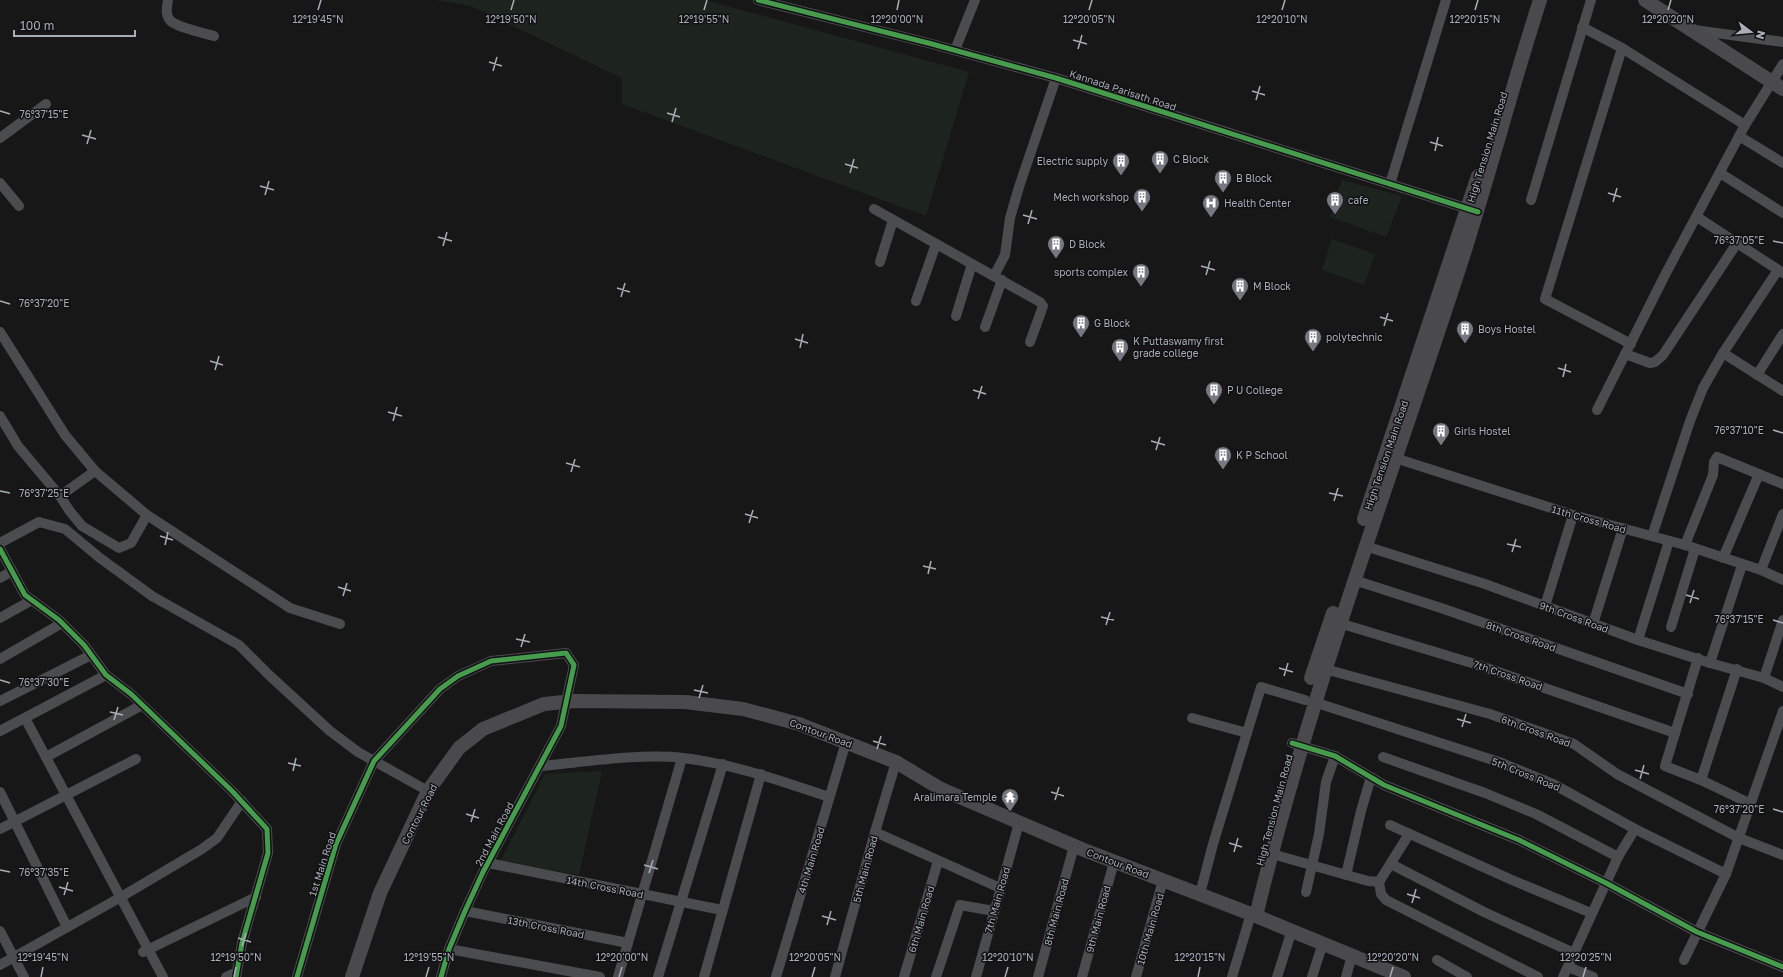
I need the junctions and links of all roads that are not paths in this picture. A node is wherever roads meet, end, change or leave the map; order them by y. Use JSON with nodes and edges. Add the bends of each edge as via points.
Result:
{"nodes":[{"id":1,"x":168,"y":0,"type":"edge"},
{"id":2,"x":758,"y":0,"type":"edge"},
{"id":3,"x":974,"y":0,"type":"edge"},
{"id":4,"x":1446,"y":0,"type":"edge"},
{"id":5,"x":1531,"y":0,"type":"edge"},
{"id":6,"x":1540,"y":0,"type":"edge"},
{"id":7,"x":1591,"y":0,"type":"edge"},
{"id":8,"x":1645,"y":0,"type":"edge"},
{"id":9,"x":1582,"y":27,"type":"junction"},
{"id":10,"x":1688,"y":29,"type":"junction"},
{"id":11,"x":214,"y":36,"type":"dead end"},
{"id":12,"x":1783,"y":42,"type":"edge"},
{"id":13,"x":1622,"y":48,"type":"junction"},
{"id":14,"x":955,"y":50,"type":"junction"},
{"id":15,"x":1783,"y":64,"type":"edge"},
{"id":16,"x":1056,"y":78,"type":"junction"},
{"id":17,"x":1777,"y":85,"type":"edge"},
{"id":18,"x":46,"y":104,"type":"dead end"},
{"id":19,"x":1745,"y":125,"type":"junction"},
{"id":20,"x":1739,"y":136,"type":"junction"},
{"id":21,"x":0,"y":138,"type":"edge"},
{"id":22,"x":1783,"y":163,"type":"edge"},
{"id":23,"x":1720,"y":173,"type":"junction"},
{"id":24,"x":0,"y":183,"type":"edge"},
{"id":25,"x":1390,"y":184,"type":"junction"},
{"id":26,"x":1531,"y":200,"type":"dead end"},
{"id":27,"x":18,"y":206,"type":"dead end"},
{"id":28,"x":874,"y":209,"type":"dead end"},
{"id":29,"x":1473,"y":210,"type":"junction"},
{"id":30,"x":1783,"y":213,"type":"edge"},
{"id":31,"x":1697,"y":217,"type":"junction"},
{"id":32,"x":893,"y":220,"type":"junction"},
{"id":33,"x":1737,"y":243,"type":"junction"},
{"id":34,"x":936,"y":244,"type":"junction"},
{"id":35,"x":880,"y":262,"type":"dead end"},
{"id":36,"x":972,"y":264,"type":"junction"},
{"id":37,"x":1780,"y":272,"type":"edge"},
{"id":38,"x":998,"y":278,"type":"junction"},
{"id":39,"x":916,"y":301,"type":"dead end"},
{"id":40,"x":956,"y":316,"type":"dead end"},
{"id":41,"x":985,"y":328,"type":"dead end"},
{"id":42,"x":0,"y":332,"type":"edge"},
{"id":43,"x":1783,"y":334,"type":"edge"},
{"id":44,"x":1030,"y":342,"type":"dead end"},
{"id":45,"x":1631,"y":344,"type":"junction"},
{"id":46,"x":1724,"y":353,"type":"junction"},
{"id":47,"x":1625,"y":354,"type":"junction"},
{"id":48,"x":1757,"y":375,"type":"junction"},
{"id":49,"x":1783,"y":392,"type":"edge"},
{"id":50,"x":1597,"y":410,"type":"dead end"},
{"id":51,"x":0,"y":416,"type":"edge"},
{"id":52,"x":1395,"y":458,"type":"junction"},
{"id":53,"x":95,"y":471,"type":"junction"},
{"id":54,"x":1759,"y":474,"type":"junction"},
{"id":55,"x":1783,"y":484,"type":"edge"},
{"id":56,"x":60,"y":496,"type":"junction"},
{"id":57,"x":1783,"y":514,"type":"edge"},
{"id":58,"x":1573,"y":515,"type":"junction"},
{"id":59,"x":147,"y":516,"type":"junction"},
{"id":60,"x":1623,"y":528,"type":"junction"},
{"id":61,"x":1652,"y":536,"type":"junction"},
{"id":62,"x":1669,"y":541,"type":"junction"},
{"id":63,"x":0,"y":543,"type":"edge"},
{"id":64,"x":1685,"y":545,"type":"junction"},
{"id":65,"x":1365,"y":546,"type":"junction"},
{"id":66,"x":0,"y":549,"type":"edge"},
{"id":67,"x":1695,"y":549,"type":"junction"},
{"id":68,"x":1723,"y":558,"type":"junction"},
{"id":69,"x":1742,"y":565,"type":"junction"},
{"id":70,"x":1761,"y":570,"type":"junction"},
{"id":71,"x":12,"y":571,"type":"junction"},
{"id":72,"x":0,"y":578,"type":"edge"},
{"id":73,"x":1354,"y":580,"type":"junction"},
{"id":74,"x":1783,"y":580,"type":"edge"},
{"id":75,"x":32,"y":600,"type":"junction"},
{"id":76,"x":1545,"y":606,"type":"junction"},
{"id":77,"x":0,"y":618,"type":"edge"},
{"id":78,"x":1783,"y":620,"type":"edge"},
{"id":79,"x":62,"y":623,"type":"junction"},
{"id":80,"x":1339,"y":623,"type":"junction"},
{"id":81,"x":340,"y":624,"type":"dead end"},
{"id":82,"x":1593,"y":624,"type":"junction"},
{"id":83,"x":1671,"y":627,"type":"dead end"},
{"id":84,"x":1638,"y":640,"type":"junction"},
{"id":85,"x":91,"y":655,"type":"junction"},
{"id":86,"x":1698,"y":658,"type":"junction"},
{"id":87,"x":0,"y":659,"type":"edge"},
{"id":88,"x":1710,"y":663,"type":"junction"},
{"id":89,"x":1320,"y":668,"type":"junction"},
{"id":90,"x":1737,"y":669,"type":"junction"},
{"id":91,"x":106,"y":675,"type":"junction"},
{"id":92,"x":1764,"y":678,"type":"junction"},
{"id":93,"x":1783,"y":687,"type":"edge"},
{"id":94,"x":1688,"y":694,"type":"junction"},
{"id":95,"x":0,"y":701,"type":"edge"},
{"id":96,"x":1309,"y":701,"type":"junction"},
{"id":97,"x":567,"y":702,"type":"junction"},
{"id":98,"x":142,"y":705,"type":"junction"},
{"id":99,"x":1783,"y":710,"type":"edge"},
{"id":100,"x":25,"y":718,"type":"junction"},
{"id":101,"x":1192,"y":718,"type":"dead end"},
{"id":102,"x":0,"y":731,"type":"edge"},
{"id":103,"x":1675,"y":733,"type":"junction"},
{"id":104,"x":1247,"y":734,"type":"junction"},
{"id":105,"x":846,"y":742,"type":"junction"},
{"id":106,"x":1296,"y":745,"type":"junction"},
{"id":107,"x":1335,"y":756,"type":"junction"},
{"id":108,"x":46,"y":757,"type":"junction"},
{"id":109,"x":1383,"y":757,"type":"dead end"},
{"id":110,"x":136,"y":758,"type":"dead end"},
{"id":111,"x":682,"y":758,"type":"junction"},
{"id":112,"x":374,"y":761,"type":"junction"},
{"id":113,"x":896,"y":762,"type":"junction"},
{"id":114,"x":723,"y":764,"type":"junction"},
{"id":115,"x":541,"y":766,"type":"junction"},
{"id":116,"x":761,"y":774,"type":"junction"},
{"id":117,"x":1371,"y":777,"type":"junction"},
{"id":118,"x":1701,"y":780,"type":"junction"},
{"id":119,"x":428,"y":791,"type":"junction"},
{"id":120,"x":0,"y":792,"type":"edge"},
{"id":121,"x":66,"y":794,"type":"junction"},
{"id":122,"x":830,"y":797,"type":"junction"},
{"id":123,"x":242,"y":801,"type":"junction"},
{"id":124,"x":1751,"y":804,"type":"junction"},
{"id":125,"x":15,"y":821,"type":"junction"},
{"id":126,"x":1019,"y":822,"type":"junction"},
{"id":127,"x":1390,"y":825,"type":"dead end"},
{"id":128,"x":0,"y":829,"type":"edge"},
{"id":129,"x":1635,"y":829,"type":"junction"},
{"id":130,"x":875,"y":832,"type":"junction"},
{"id":131,"x":1409,"y":834,"type":"junction"},
{"id":132,"x":1739,"y":838,"type":"junction"},
{"id":133,"x":1074,"y":846,"type":"junction"},
{"id":134,"x":1272,"y":854,"type":"junction"},
{"id":135,"x":1783,"y":855,"type":"edge"},
{"id":136,"x":1618,"y":857,"type":"junction"},
{"id":137,"x":938,"y":861,"type":"junction"},
{"id":138,"x":1114,"y":862,"type":"junction"},
{"id":139,"x":488,"y":863,"type":"junction"},
{"id":140,"x":1391,"y":864,"type":"junction"},
{"id":141,"x":1312,"y":866,"type":"junction"},
{"id":142,"x":1726,"y":874,"type":"junction"},
{"id":143,"x":1346,"y":875,"type":"junction"},
{"id":144,"x":1163,"y":880,"type":"junction"},
{"id":145,"x":1379,"y":882,"type":"junction"},
{"id":146,"x":1606,"y":883,"type":"junction"},
{"id":147,"x":1000,"y":888,"type":"junction"},
{"id":148,"x":1306,"y":892,"type":"dead end"},
{"id":149,"x":642,"y":894,"type":"junction"},
{"id":150,"x":1200,"y":894,"type":"junction"},
{"id":151,"x":121,"y":897,"type":"junction"},
{"id":152,"x":256,"y":897,"type":"junction"},
{"id":153,"x":682,"y":902,"type":"junction"},
{"id":154,"x":722,"y":910,"type":"junction"},
{"id":155,"x":465,"y":911,"type":"junction"},
{"id":156,"x":994,"y":911,"type":"junction"},
{"id":157,"x":1592,"y":913,"type":"junction"},
{"id":158,"x":1251,"y":914,"type":"junction"},
{"id":159,"x":67,"y":927,"type":"junction"},
{"id":160,"x":1292,"y":930,"type":"junction"},
{"id":161,"x":0,"y":931,"type":"edge"},
{"id":162,"x":1697,"y":932,"type":"junction"},
{"id":163,"x":628,"y":943,"type":"junction"},
{"id":164,"x":1323,"y":943,"type":"junction"},
{"id":165,"x":449,"y":949,"type":"junction"},
{"id":166,"x":145,"y":950,"type":"junction"},
{"id":167,"x":1574,"y":953,"type":"junction"},
{"id":168,"x":1352,"y":955,"type":"junction"},
{"id":169,"x":14,"y":957,"type":"junction"},
{"id":170,"x":1437,"y":960,"type":"dead end"},
{"id":171,"x":1684,"y":960,"type":"dead end"},
{"id":172,"x":0,"y":965,"type":"edge"},
{"id":173,"x":1783,"y":966,"type":"edge"},
{"id":174,"x":1568,"y":967,"type":"junction"},
{"id":175,"x":1380,"y":972,"type":"edge"},
{"id":176,"x":236,"y":975,"type":"edge"},
{"id":177,"x":24,"y":977,"type":"edge"},
{"id":178,"x":164,"y":977,"type":"edge"},
{"id":179,"x":226,"y":977,"type":"edge"},
{"id":180,"x":297,"y":977,"type":"edge"},
{"id":181,"x":352,"y":977,"type":"edge"},
{"id":182,"x":441,"y":977,"type":"edge"},
{"id":183,"x":600,"y":977,"type":"edge"},
{"id":184,"x":618,"y":977,"type":"edge"},
{"id":185,"x":658,"y":977,"type":"edge"},
{"id":186,"x":704,"y":977,"type":"edge"},
{"id":187,"x":776,"y":977,"type":"edge"},
{"id":188,"x":835,"y":977,"type":"edge"},
{"id":189,"x":904,"y":977,"type":"edge"},
{"id":190,"x":936,"y":977,"type":"edge"},
{"id":191,"x":976,"y":977,"type":"edge"},
{"id":192,"x":1038,"y":977,"type":"edge"},
{"id":193,"x":1082,"y":977,"type":"edge"},
{"id":194,"x":1136,"y":977,"type":"edge"},
{"id":195,"x":1232,"y":977,"type":"edge"},
{"id":196,"x":1277,"y":977,"type":"edge"},
{"id":197,"x":1312,"y":977,"type":"edge"},
{"id":198,"x":1346,"y":977,"type":"edge"},
{"id":199,"x":1404,"y":977,"type":"edge"},
{"id":200,"x":1467,"y":977,"type":"edge"},
{"id":201,"x":1538,"y":977,"type":"edge"},
{"id":202,"x":1563,"y":977,"type":"edge"},
{"id":203,"x":1593,"y":977,"type":"edge"}],
"edges":[{"from":1,"to":11,"type":"street","via":[[166,11],[169,20]]},
{"from":2,"to":14,"type":"street","name":"Kannada Parisath Road"},
{"from":3,"to":14,"type":"street"},
{"from":4,"to":25,"type":"street"},
{"from":5,"to":29,"type":"main road","name":"High Tension Main Road"},
{"from":6,"to":29,"type":"main road"},
{"from":7,"to":9,"type":"street"},
{"from":8,"to":10,"type":"main road"},
{"from":9,"to":13,"type":"street"},
{"from":9,"to":26,"type":"street"},
{"from":10,"to":12,"type":"street"},
{"from":10,"to":17,"type":"main road"},
{"from":13,"to":19,"type":"street"},
{"from":13,"to":45,"type":"street","via":[[1545,300]]},
{"from":14,"to":16,"type":"street","name":"Kannada Parisath Road"},
{"from":15,"to":17,"type":"street"},
{"from":16,"to":25,"type":"street","name":"Kannada Parisath Road"},
{"from":16,"to":38,"type":"street","via":[[1010,218],[1005,255]]},
{"from":17,"to":19,"type":"street"},
{"from":18,"to":21,"type":"street"},
{"from":19,"to":20,"type":"street"},
{"from":20,"to":22,"type":"street"},
{"from":20,"to":23,"type":"street"},
{"from":23,"to":30,"type":"street"},
{"from":23,"to":31,"type":"street"},
{"from":24,"to":27,"type":"street"},
{"from":25,"to":29,"type":"street","name":"Kannada Parisath Road"},
{"from":28,"to":32,"type":"street"},
{"from":29,"to":52,"type":"main road"},
{"from":29,"to":89,"type":"main road","name":"High Tension Main Road"},
{"from":31,"to":33,"type":"street"},
{"from":31,"to":45,"type":"street"},
{"from":32,"to":34,"type":"street"},
{"from":32,"to":35,"type":"street"},
{"from":33,"to":37,"type":"street"},
{"from":33,"to":47,"type":"street","via":[[1663,355],[1650,363]]},
{"from":34,"to":36,"type":"street"},
{"from":34,"to":39,"type":"street"},
{"from":36,"to":38,"type":"street"},
{"from":36,"to":40,"type":"street"},
{"from":37,"to":46,"type":"street"},
{"from":38,"to":41,"type":"street"},
{"from":38,"to":44,"type":"street","via":[[1043,306]]},
{"from":42,"to":53,"type":"street","via":[[65,435]]},
{"from":43,"to":48,"type":"street"},
{"from":45,"to":47,"type":"street"},
{"from":46,"to":48,"type":"street"},
{"from":46,"to":61,"type":"street","via":[[1703,388]]},
{"from":47,"to":50,"type":"street"},
{"from":48,"to":49,"type":"street"},
{"from":51,"to":56,"type":"street","via":[[18,446]]},
{"from":52,"to":58,"type":"street","name":"11th Cross Road"},
{"from":52,"to":65,"type":"main road"},
{"from":53,"to":56,"type":"street"},
{"from":53,"to":59,"type":"street"},
{"from":54,"to":55,"type":"street"},
{"from":54,"to":64,"type":"street","via":[[1719,456],[1716,458],[1713,475]]},
{"from":54,"to":68,"type":"street"},
{"from":56,"to":59,"type":"street","via":[[82,526],[119,548],[131,543]]},
{"from":57,"to":70,"type":"street"},
{"from":58,"to":60,"type":"street","name":"11th Cross Road"},
{"from":58,"to":76,"type":"street"},
{"from":59,"to":81,"type":"street","via":[[290,608]]},
{"from":60,"to":61,"type":"street","name":"11th Cross Road"},
{"from":60,"to":82,"type":"street"},
{"from":61,"to":62,"type":"street","name":"11th Cross Road"},
{"from":62,"to":64,"type":"street","name":"11th Cross Road"},
{"from":62,"to":84,"type":"street"},
{"from":63,"to":112,"type":"street","via":[[39,522],[65,529],[152,596],[239,645],[330,731]]},
{"from":64,"to":67,"type":"street","name":"11th Cross Road"},
{"from":65,"to":73,"type":"main road"},
{"from":65,"to":76,"type":"street","name":"9th Cross Road"},
{"from":66,"to":71,"type":"street"},
{"from":67,"to":68,"type":"street","name":"11th Cross Road"},
{"from":67,"to":83,"type":"street"},
{"from":68,"to":69,"type":"street","name":"11th Cross Road"},
{"from":69,"to":70,"type":"street","name":"11th Cross Road"},
{"from":69,"to":88,"type":"street"},
{"from":70,"to":74,"type":"street","name":"11th Cross Road"},
{"from":71,"to":72,"type":"street"},
{"from":71,"to":75,"type":"street","via":[[25,595]]},
{"from":73,"to":80,"type":"main road"},
{"from":73,"to":94,"type":"street","name":"8th Cross Road"},
{"from":75,"to":77,"type":"street"},
{"from":75,"to":79,"type":"street"},
{"from":76,"to":82,"type":"street","name":"9th Cross Road"},
{"from":78,"to":92,"type":"street"},
{"from":79,"to":85,"type":"street"},
{"from":79,"to":87,"type":"street"},
{"from":80,"to":89,"type":"main road"},
{"from":80,"to":103,"type":"street","name":"7th Cross Road","via":[[1475,664]]},
{"from":82,"to":84,"type":"street","name":"9th Cross Road"},
{"from":84,"to":86,"type":"street","name":"9th Cross Road"},
{"from":85,"to":91,"type":"street"},
{"from":85,"to":95,"type":"street"},
{"from":86,"to":88,"type":"street","name":"9th Cross Road"},
{"from":86,"to":94,"type":"street"},
{"from":88,"to":90,"type":"street","name":"9th Cross Road"},
{"from":89,"to":96,"type":"main road","name":"High Tension Main Road"},
{"from":89,"to":132,"type":"street","name":"6th Cross Road","via":[[1490,714],[1574,744],[1617,774]]},
{"from":90,"to":92,"type":"street","name":"9th Cross Road"},
{"from":90,"to":118,"type":"street"},
{"from":91,"to":98,"type":"street"},
{"from":91,"to":100,"type":"street"},
{"from":92,"to":93,"type":"street","name":"9th Cross Road"},
{"from":94,"to":103,"type":"street"},
{"from":96,"to":104,"type":"street","name":"5th Cross Road","via":[[1261,687]]},
{"from":96,"to":106,"type":"main road","name":"High Tension Main Road"},
{"from":96,"to":129,"type":"street","name":"5th Cross Road","via":[[1499,762],[1553,784]]},
{"from":97,"to":105,"type":"main road","name":"Contour Road","via":[[685,702],[743,709],[799,724]]},
{"from":97,"to":112,"type":"street","name":"1st Main Road","via":[[574,665],[566,653],[491,661],[458,676],[440,689]]},
{"from":97,"to":115,"type":"street","name":"2nd Main Road","via":[[561,726]]},
{"from":97,"to":119,"type":"main road","name":"Contour Road","via":[[544,704],[483,728],[459,748]]},
{"from":98,"to":108,"type":"street"},
{"from":98,"to":123,"type":"street"},
{"from":99,"to":124,"type":"street"},
{"from":100,"to":102,"type":"street"},
{"from":100,"to":108,"type":"street"},
{"from":101,"to":104,"type":"street"},
{"from":103,"to":118,"type":"street","via":[[1665,766]]},
{"from":104,"to":150,"type":"street"},
{"from":105,"to":113,"type":"main road","name":"Contour Road"},
{"from":105,"to":122,"type":"street","name":"4th Main Road"},
{"from":106,"to":107,"type":"street"},
{"from":106,"to":134,"type":"main road"},
{"from":106,"to":158,"type":"main road","name":"High Tension Main Road"},
{"from":107,"to":117,"type":"street"},
{"from":107,"to":141,"type":"street","via":[[1326,782]]},
{"from":108,"to":121,"type":"street"},
{"from":109,"to":136,"type":"street","via":[[1536,814]]},
{"from":110,"to":121,"type":"street"},
{"from":111,"to":114,"type":"street"},
{"from":111,"to":115,"type":"street","via":[[646,757]]},
{"from":111,"to":149,"type":"street"},
{"from":112,"to":119,"type":"street"},
{"from":112,"to":180,"type":"street","name":"1st Main Road","via":[[336,844]]},
{"from":113,"to":126,"type":"main road","name":"Contour Road","via":[[941,789]]},
{"from":113,"to":130,"type":"street","name":"5th Main Road"},
{"from":114,"to":116,"type":"street"},
{"from":114,"to":153,"type":"street"},
{"from":115,"to":139,"type":"street","name":"2nd Main Road"},
{"from":116,"to":122,"type":"street"},
{"from":116,"to":154,"type":"street"},
{"from":117,"to":143,"type":"street"},
{"from":117,"to":146,"type":"street","via":[[1384,785],[1519,840]]},
{"from":118,"to":124,"type":"street"},
{"from":119,"to":181,"type":"main road","name":"Contour Road","via":[[380,893]]},
{"from":120,"to":125,"type":"street"},
{"from":121,"to":125,"type":"street"},
{"from":121,"to":151,"type":"street"},
{"from":122,"to":187,"type":"street","name":"4th Main Road"},
{"from":123,"to":151,"type":"street","via":[[217,838]]},
{"from":123,"to":152,"type":"street","via":[[267,829],[268,853]]},
{"from":124,"to":132,"type":"street"},
{"from":125,"to":128,"type":"street"},
{"from":125,"to":159,"type":"street"},
{"from":126,"to":133,"type":"main road","name":"Contour Road"},
{"from":126,"to":147,"type":"street","name":"7th Main Road"},
{"from":127,"to":131,"type":"street"},
{"from":129,"to":136,"type":"street"},
{"from":129,"to":142,"type":"street","name":"5th Cross Road"},
{"from":130,"to":137,"type":"street"},
{"from":130,"to":188,"type":"street","name":"5th Main Road"},
{"from":131,"to":140,"type":"street"},
{"from":131,"to":157,"type":"street"},
{"from":132,"to":135,"type":"street","name":"6th Cross Road"},
{"from":132,"to":142,"type":"street"},
{"from":133,"to":138,"type":"main road","name":"Contour Road"},
{"from":133,"to":192,"type":"street","name":"8th Main Road"},
{"from":134,"to":141,"type":"street"},
{"from":134,"to":158,"type":"main road"},
{"from":136,"to":146,"type":"street"},
{"from":137,"to":147,"type":"street"},
{"from":137,"to":189,"type":"street","name":"6th Main Road"},
{"from":138,"to":144,"type":"main road","name":"Contour Road"},
{"from":138,"to":193,"type":"street","name":"9th Main Road"},
{"from":139,"to":149,"type":"street","name":"14th Cross Road"},
{"from":139,"to":155,"type":"street","name":"2nd Main Road"},
{"from":140,"to":145,"type":"street"},
{"from":140,"to":167,"type":"street","via":[[1484,912]]},
{"from":141,"to":143,"type":"street"},
{"from":141,"to":148,"type":"street"},
{"from":142,"to":162,"type":"street"},
{"from":143,"to":145,"type":"street"},
{"from":144,"to":150,"type":"main road","name":"Contour Road"},
{"from":144,"to":194,"type":"street","name":"10th Main Road"},
{"from":145,"to":201,"type":"street","via":[[1381,894],[1386,900]]},
{"from":146,"to":157,"type":"street"},
{"from":146,"to":162,"type":"street"},
{"from":147,"to":156,"type":"street","name":"7th Main Road"},
{"from":149,"to":153,"type":"street","name":"14th Cross Road"},
{"from":149,"to":163,"type":"street"},
{"from":150,"to":158,"type":"main road","name":"Contour Road"},
{"from":151,"to":159,"type":"street"},
{"from":151,"to":166,"type":"street"},
{"from":152,"to":166,"type":"street"},
{"from":152,"to":176,"type":"street","via":[[242,943]]},
{"from":153,"to":154,"type":"street","name":"14th Cross Road"},
{"from":153,"to":185,"type":"street"},
{"from":154,"to":186,"type":"street"},
{"from":155,"to":163,"type":"street","name":"13th Cross Road"},
{"from":155,"to":165,"type":"street","name":"2nd Main Road"},
{"from":156,"to":190,"type":"street","via":[[960,905]]},
{"from":156,"to":191,"type":"street","name":"7th Main Road"},
{"from":157,"to":167,"type":"street"},
{"from":158,"to":160,"type":"main road","name":"Contour Road"},
{"from":158,"to":195,"type":"street"},
{"from":159,"to":169,"type":"street"},
{"from":160,"to":164,"type":"main road","name":"Contour Road"},
{"from":160,"to":196,"type":"street"},
{"from":161,"to":169,"type":"street"},
{"from":162,"to":171,"type":"street"},
{"from":162,"to":173,"type":"street"},
{"from":163,"to":184,"type":"street"},
{"from":164,"to":168,"type":"main road","name":"Contour Road"},
{"from":164,"to":197,"type":"street"},
{"from":165,"to":182,"type":"street","name":"2nd Main Road"},
{"from":165,"to":183,"type":"street"},
{"from":166,"to":178,"type":"street"},
{"from":167,"to":174,"type":"street"},
{"from":168,"to":175,"type":"main road","name":"Contour Road"},
{"from":168,"to":198,"type":"street"},
{"from":169,"to":172,"type":"street"},
{"from":169,"to":177,"type":"street"},
{"from":170,"to":200,"type":"street"},
{"from":174,"to":202,"type":"street"},
{"from":174,"to":203,"type":"street"},
{"from":175,"to":199,"type":"main road","name":"Contour Road"},
{"from":176,"to":179,"type":"street"}]}
